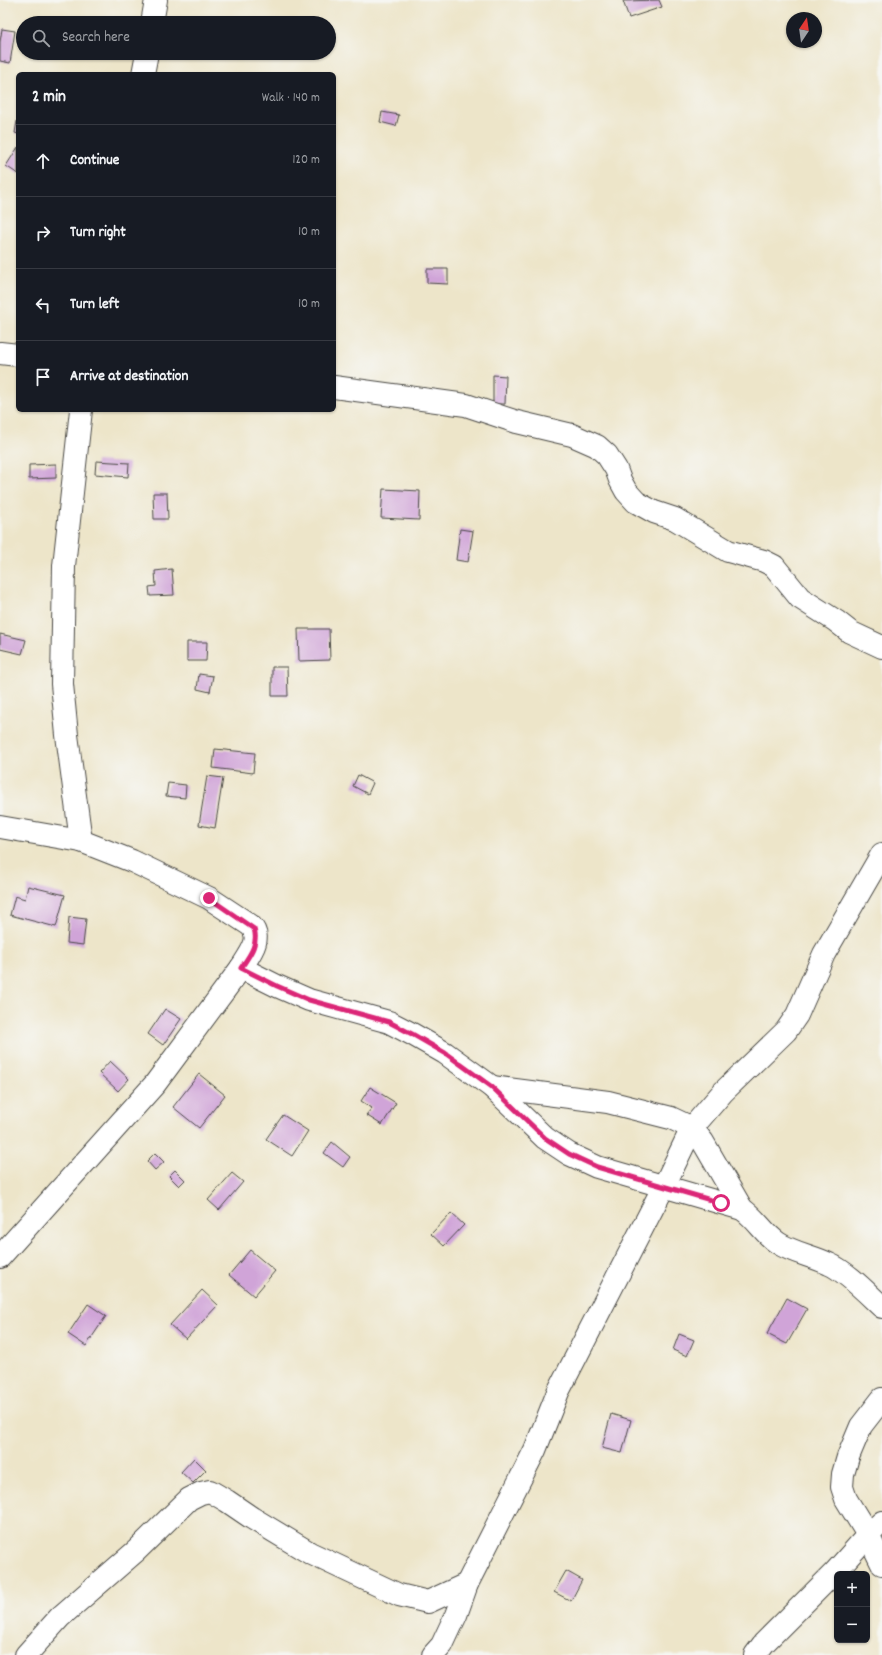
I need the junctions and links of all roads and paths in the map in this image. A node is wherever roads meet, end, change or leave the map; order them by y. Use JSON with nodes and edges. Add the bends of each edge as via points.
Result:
{"nodes":[{"id":1,"x":156,"y":0,"type":"edge"},
{"id":2,"x":153,"y":16,"type":"edge"},
{"id":3,"x":146,"y":60,"type":"edge"},
{"id":4,"x":143,"y":72,"type":"edge"},
{"id":5,"x":0,"y":353,"type":"edge"},
{"id":6,"x":16,"y":355,"type":"edge"},
{"id":7,"x":336,"y":386,"type":"edge"},
{"id":8,"x":81,"y":412,"type":"edge"},
{"id":9,"x":882,"y":647,"type":"edge"},
{"id":10,"x":0,"y":827,"type":"edge"},
{"id":11,"x":81,"y":842,"type":"junction"},
{"id":12,"x":882,"y":854,"type":"edge"},
{"id":13,"x":241,"y":968,"type":"junction"},
{"id":14,"x":492,"y":1087,"type":"junction"},
{"id":15,"x":692,"y":1128,"type":"junction"},
{"id":16,"x":664,"y":1186,"type":"junction"},
{"id":17,"x":742,"y":1209,"type":"junction"},
{"id":18,"x":0,"y":1257,"type":"edge"},
{"id":19,"x":882,"y":1307,"type":"edge"},
{"id":20,"x":882,"y":1399,"type":"edge"},
{"id":21,"x":875,"y":1528,"type":"edge"},
{"id":22,"x":882,"y":1564,"type":"edge"},
{"id":23,"x":467,"y":1584,"type":"junction"},
{"id":24,"x":26,"y":1655,"type":"edge"},
{"id":25,"x":433,"y":1655,"type":"edge"},
{"id":26,"x":755,"y":1655,"type":"edge"}],
"edges":[{"from":1,"to":2,"type":"street"},
{"from":3,"to":4,"type":"street"},
{"from":5,"to":6,"type":"street"},
{"from":7,"to":9,"type":"street","via":[[466,405],[517,422],[572,435],[597,446],[607,455],[626,491],[636,502],[675,519],[728,551],[774,566],[800,598],[850,632]]},
{"from":8,"to":11,"type":"street","via":[[64,566],[62,684]]},
{"from":10,"to":11,"type":"street"},
{"from":11,"to":13,"type":"street","via":[[180,883],[209,898],[250,925],[254,929],[256,939]]},
{"from":12,"to":15,"type":"street","via":[[824,954],[797,1015],[786,1031],[723,1092]]},
{"from":13,"to":14,"type":"street","via":[[309,1000],[389,1022],[445,1053]]},
{"from":13,"to":18,"type":"street","via":[[155,1084]]},
{"from":14,"to":15,"type":"street","via":[[608,1102],[671,1118]]},
{"from":14,"to":16,"type":"street","via":[[545,1138],[569,1154],[597,1167]]},
{"from":15,"to":16,"type":"street"},
{"from":15,"to":17,"type":"street","via":[[703,1142]]},
{"from":16,"to":17,"type":"street"},
{"from":16,"to":23,"type":"street","via":[[558,1392],[535,1450]]},
{"from":17,"to":19,"type":"street","via":[[778,1243],[830,1264]]},
{"from":20,"to":21,"type":"street","via":[[861,1426],[848,1456],[842,1487],[846,1499]]},
{"from":21,"to":22,"type":"street"},
{"from":21,"to":26,"type":"street"},
{"from":23,"to":24,"type":"street","via":[[428,1602],[399,1594],[310,1553],[210,1492],[200,1493],[189,1498],[136,1551],[60,1617]]},
{"from":23,"to":25,"type":"street","via":[[442,1645]]}]}
